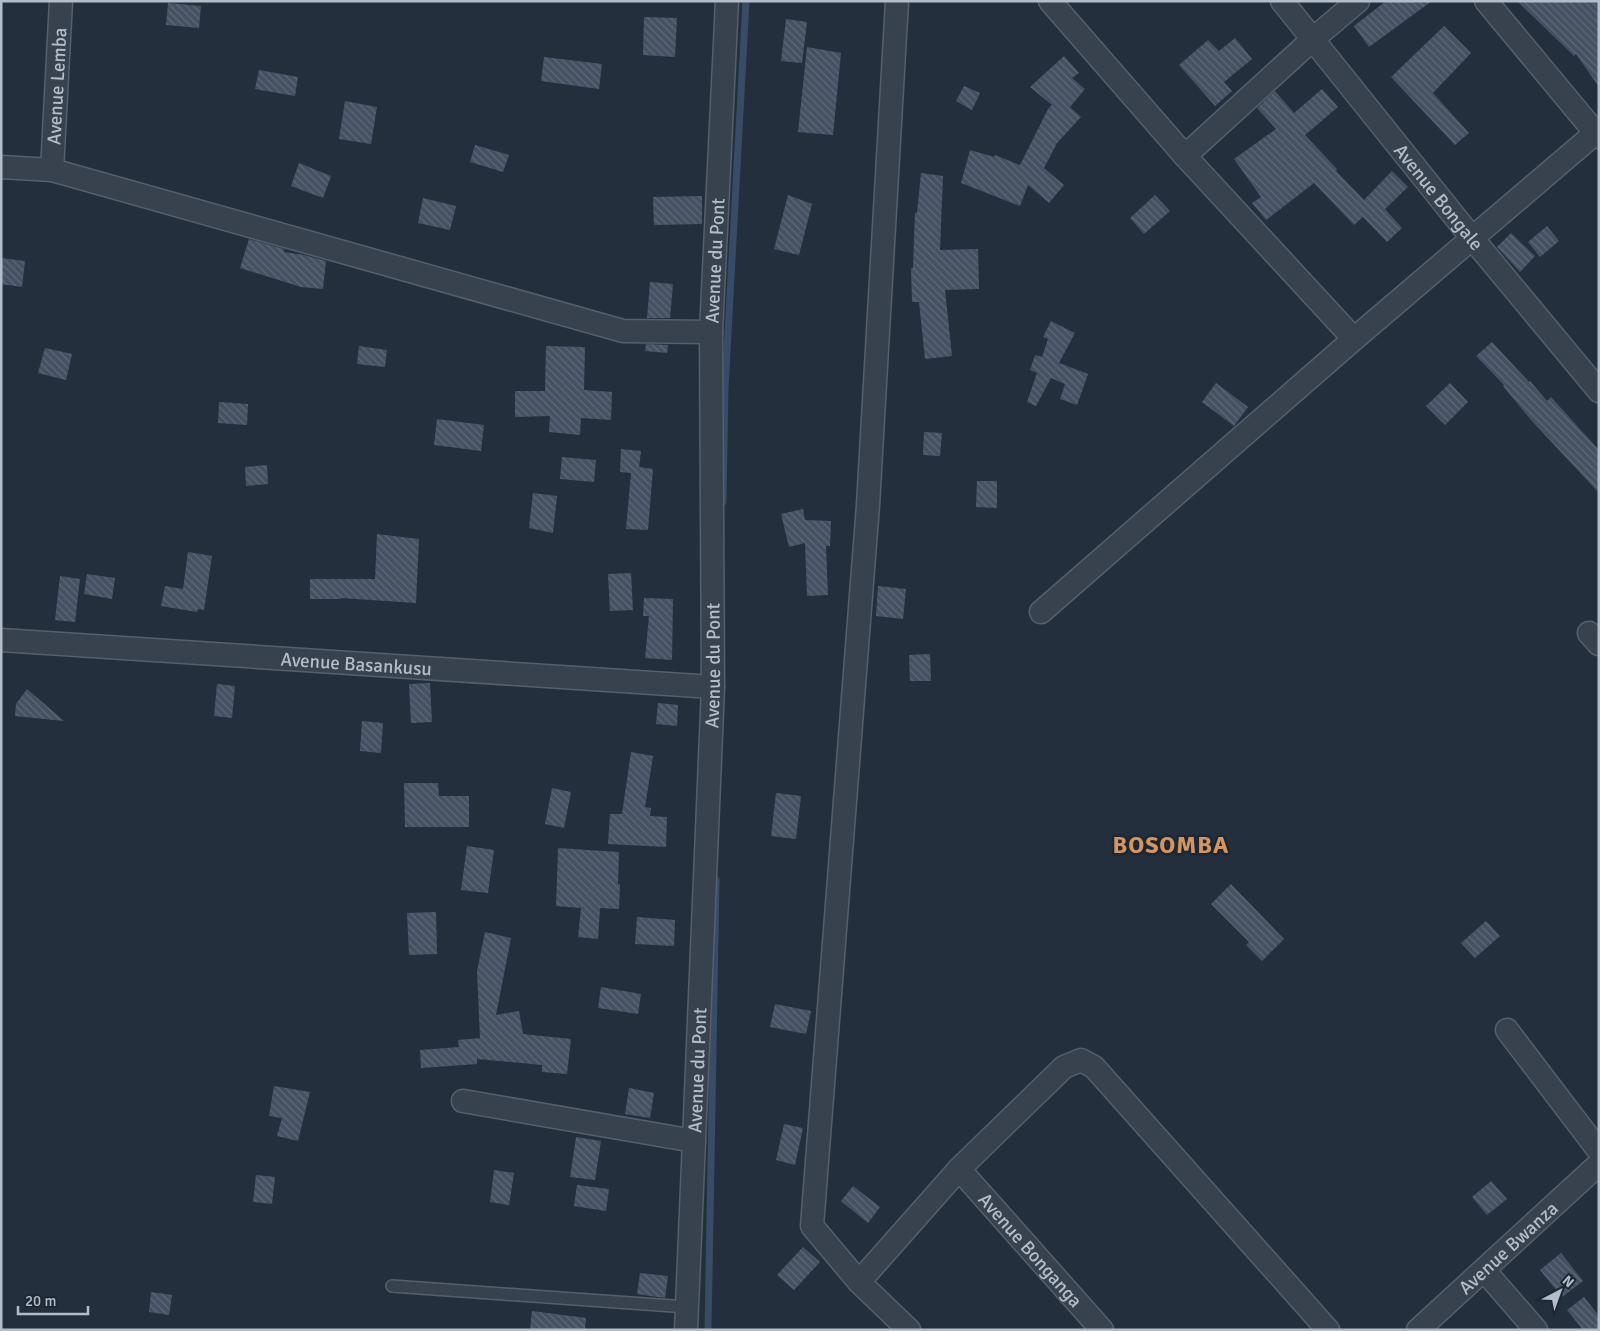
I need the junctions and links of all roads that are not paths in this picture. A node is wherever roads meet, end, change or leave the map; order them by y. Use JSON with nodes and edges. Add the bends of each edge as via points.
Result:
{"nodes":[{"id":1,"x":62,"y":1,"type":"edge"},
{"id":2,"x":727,"y":1,"type":"edge"},
{"id":3,"x":897,"y":1,"type":"edge"},
{"id":4,"x":1050,"y":1,"type":"edge"},
{"id":5,"x":1282,"y":1,"type":"edge"},
{"id":6,"x":1358,"y":1,"type":"edge"},
{"id":7,"x":1486,"y":1,"type":"edge"},
{"id":8,"x":1313,"y":39,"type":"junction"},
{"id":9,"x":1598,"y":133,"type":"edge"},
{"id":10,"x":1185,"y":156,"type":"junction"},
{"id":11,"x":1,"y":168,"type":"edge"},
{"id":12,"x":52,"y":170,"type":"junction"},
{"id":13,"x":1472,"y":238,"type":"junction"},
{"id":14,"x":711,"y":332,"type":"junction"},
{"id":15,"x":1354,"y":339,"type":"junction"},
{"id":16,"x":1599,"y":391,"type":"edge"},
{"id":17,"x":1041,"y":612,"type":"dead end"},
{"id":18,"x":1,"y":640,"type":"edge"},
{"id":19,"x":713,"y":687,"type":"junction"},
{"id":20,"x":1507,"y":1030,"type":"dead end"},
{"id":21,"x":463,"y":1100,"type":"dead end"},
{"id":22,"x":694,"y":1141,"type":"junction"},
{"id":23,"x":1599,"y":1151,"type":"edge"},
{"id":24,"x":1599,"y":1164,"type":"edge"},
{"id":25,"x":959,"y":1169,"type":"junction"},
{"id":26,"x":1484,"y":1270,"type":"junction"},
{"id":27,"x":859,"y":1282,"type":"junction"},
{"id":28,"x":392,"y":1286,"type":"dead end"},
{"id":29,"x":687,"y":1307,"type":"junction"},
{"id":30,"x":686,"y":1330,"type":"edge"},
{"id":31,"x":909,"y":1330,"type":"edge"},
{"id":32,"x":1102,"y":1330,"type":"edge"},
{"id":33,"x":1328,"y":1330,"type":"edge"},
{"id":34,"x":1418,"y":1330,"type":"edge"},
{"id":35,"x":1536,"y":1330,"type":"edge"}],
"edges":[{"from":1,"to":12,"type":"street","name":"Avenue Lemba"},
{"from":2,"to":14,"type":"street","name":"Avenue du Pont"},
{"from":3,"to":27,"type":"street","via":[[868,505],[812,1226]]},
{"from":4,"to":10,"type":"street"},
{"from":5,"to":8,"type":"street","name":"Avenue Bongale"},
{"from":6,"to":8,"type":"street"},
{"from":7,"to":9,"type":"street"},
{"from":8,"to":10,"type":"street"},
{"from":8,"to":13,"type":"street","name":"Avenue Bongale"},
{"from":9,"to":13,"type":"street"},
{"from":10,"to":15,"type":"street"},
{"from":11,"to":12,"type":"street"},
{"from":12,"to":14,"type":"street","via":[[623,330]]},
{"from":13,"to":15,"type":"street"},
{"from":13,"to":16,"type":"street","name":"Avenue Bongale"},
{"from":14,"to":19,"type":"street","name":"Avenue du Pont"},
{"from":15,"to":17,"type":"street"},
{"from":18,"to":19,"type":"street","name":"Avenue Basankusu"},
{"from":19,"to":22,"type":"street","name":"Avenue du Pont"},
{"from":20,"to":23,"type":"street"},
{"from":21,"to":22,"type":"street"},
{"from":22,"to":29,"type":"street","name":"Avenue du Pont"},
{"from":24,"to":26,"type":"street","name":"Avenue Bwanza"},
{"from":25,"to":27,"type":"street"},
{"from":25,"to":32,"type":"street","name":"Avenue Bonganga"},
{"from":25,"to":33,"type":"street","via":[[1064,1067],[1081,1060],[1094,1067]]},
{"from":26,"to":34,"type":"street","name":"Avenue Bwanza"},
{"from":26,"to":35,"type":"street"},
{"from":27,"to":31,"type":"street"},
{"from":28,"to":29,"type":"lane"},
{"from":29,"to":30,"type":"street","name":"Avenue du Pont"}]}
